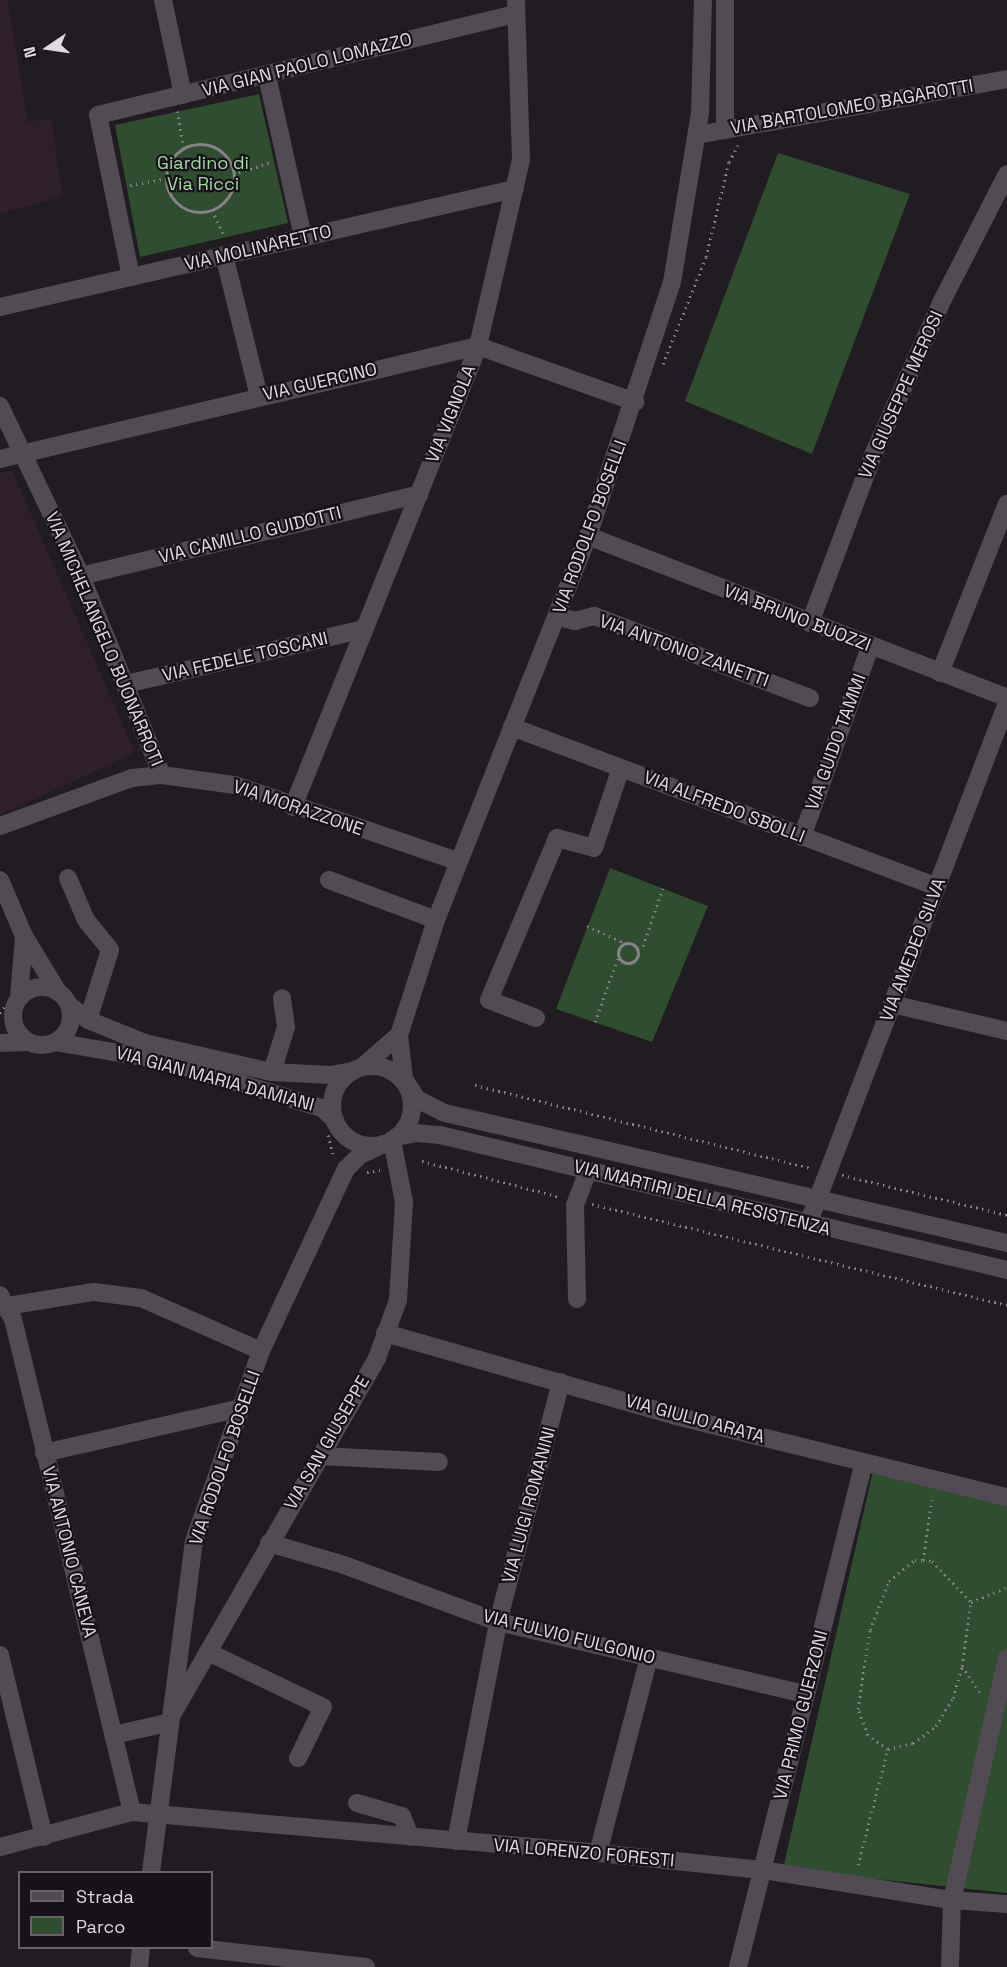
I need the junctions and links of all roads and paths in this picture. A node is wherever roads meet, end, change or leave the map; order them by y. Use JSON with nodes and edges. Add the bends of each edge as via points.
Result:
{"nodes":[{"id":1,"x":163,"y":0,"type":"edge"},
{"id":2,"x":704,"y":0,"type":"edge"},
{"id":3,"x":725,"y":0,"type":"edge"},
{"id":4,"x":516,"y":7,"type":"edge"},
{"id":5,"x":267,"y":76,"type":"junction"},
{"id":6,"x":1007,"y":79,"type":"edge"},
{"id":7,"x":180,"y":101,"type":"junction"},
{"id":8,"x":726,"y":130,"type":"junction"},
{"id":9,"x":697,"y":135,"type":"junction"},
{"id":10,"x":744,"y":140,"type":"dead end"},
{"id":11,"x":184,"y":147,"type":"junction"},
{"id":12,"x":274,"y":162,"type":"dead end"},
{"id":13,"x":233,"y":174,"type":"junction"},
{"id":14,"x":1007,"y":174,"type":"edge"},
{"id":15,"x":165,"y":179,"type":"junction"},
{"id":16,"x":130,"y":185,"type":"dead end"},
{"id":17,"x":515,"y":189,"type":"junction"},
{"id":18,"x":212,"y":210,"type":"junction"},
{"id":19,"x":222,"y":234,"type":"dead end"},
{"id":20,"x":303,"y":237,"type":"junction"},
{"id":21,"x":224,"y":255,"type":"junction"},
{"id":22,"x":131,"y":277,"type":"junction"},
{"id":23,"x":0,"y":307,"type":"edge"},
{"id":24,"x":478,"y":346,"type":"junction"},
{"id":25,"x":660,"y":366,"type":"dead end"},
{"id":26,"x":259,"y":396,"type":"junction"},
{"id":27,"x":635,"y":402,"type":"junction"},
{"id":28,"x":0,"y":406,"type":"edge"},
{"id":29,"x":22,"y":454,"type":"junction"},
{"id":30,"x":0,"y":459,"type":"edge"},
{"id":31,"x":419,"y":494,"type":"junction"},
{"id":32,"x":1007,"y":504,"type":"edge"},
{"id":33,"x":588,"y":536,"type":"junction"},
{"id":34,"x":81,"y":576,"type":"junction"},
{"id":35,"x":557,"y":616,"type":"junction"},
{"id":36,"x":810,"y":623,"type":"junction"},
{"id":37,"x":365,"y":629,"type":"junction"},
{"id":38,"x":870,"y":647,"type":"junction"},
{"id":39,"x":939,"y":673,"type":"junction"},
{"id":40,"x":126,"y":684,"type":"junction"},
{"id":41,"x":810,"y":698,"type":"dead end"},
{"id":42,"x":1007,"y":700,"type":"edge"},
{"id":43,"x":512,"y":727,"type":"junction"},
{"id":44,"x":621,"y":768,"type":"junction"},
{"id":45,"x":162,"y":776,"type":"junction"},
{"id":46,"x":293,"y":807,"type":"junction"},
{"id":47,"x":0,"y":826,"type":"edge"},
{"id":48,"x":802,"y":837,"type":"junction"},
{"id":49,"x":457,"y":861,"type":"junction"},
{"id":50,"x":68,"y":878,"type":"dead end"},
{"id":51,"x":0,"y":880,"type":"edge"},
{"id":52,"x":329,"y":880,"type":"dead end"},
{"id":53,"x":937,"y":887,"type":"junction"},
{"id":54,"x":663,"y":888,"type":"dead end"},
{"id":55,"x":436,"y":920,"type":"junction"},
{"id":56,"x":587,"y":926,"type":"dead end"},
{"id":57,"x":24,"y":936,"type":"junction"},
{"id":58,"x":622,"y":945,"type":"junction"},
{"id":59,"x":637,"y":948,"type":"junction"},
{"id":60,"x":619,"y":955,"type":"junction"},
{"id":61,"x":282,"y":998,"type":"dead end"},
{"id":62,"x":64,"y":999,"type":"junction"},
{"id":63,"x":16,"y":1002,"type":"junction"},
{"id":64,"x":892,"y":1004,"type":"junction"},
{"id":65,"x":536,"y":1018,"type":"dead end"},
{"id":66,"x":88,"y":1020,"type":"junction"},
{"id":67,"x":594,"y":1022,"type":"dead end"},
{"id":68,"x":0,"y":1026,"type":"edge"},
{"id":69,"x":1007,"y":1031,"type":"edge"},
{"id":70,"x":399,"y":1035,"type":"junction"},
{"id":71,"x":28,"y":1042,"type":"junction"},
{"id":72,"x":55,"y":1042,"type":"junction"},
{"id":73,"x":0,"y":1043,"type":"edge"},
{"id":74,"x":357,"y":1069,"type":"junction"},
{"id":75,"x":272,"y":1072,"type":"junction"},
{"id":76,"x":405,"y":1084,"type":"junction"},
{"id":77,"x":475,"y":1085,"type":"dead end"},
{"id":78,"x":337,"y":1123,"type":"junction"},
{"id":79,"x":391,"y":1140,"type":"junction"},
{"id":80,"x":649,"y":1159,"type":"junction"},
{"id":81,"x":422,"y":1161,"type":"dead end"},
{"id":82,"x":390,"y":1168,"type":"dead end"},
{"id":83,"x":819,"y":1170,"type":"dead end"},
{"id":84,"x":353,"y":1171,"type":"junction"},
{"id":85,"x":588,"y":1171,"type":"junction"},
{"id":86,"x":838,"y":1174,"type":"dead end"},
{"id":87,"x":643,"y":1184,"type":"junction"},
{"id":88,"x":818,"y":1198,"type":"junction"},
{"id":89,"x":576,"y":1201,"type":"junction"},
{"id":90,"x":1007,"y":1215,"type":"edge"},
{"id":91,"x":808,"y":1224,"type":"junction"},
{"id":92,"x":1007,"y":1242,"type":"edge"},
{"id":93,"x":1007,"y":1270,"type":"edge"},
{"id":94,"x":577,"y":1299,"type":"dead end"},
{"id":95,"x":2,"y":1303,"type":"edge"},
{"id":96,"x":1007,"y":1305,"type":"edge"},
{"id":97,"x":385,"y":1333,"type":"junction"},
{"id":98,"x":261,"y":1351,"type":"junction"},
{"id":99,"x":561,"y":1382,"type":"junction"},
{"id":100,"x":241,"y":1408,"type":"junction"},
{"id":101,"x":44,"y":1453,"type":"junction"},
{"id":102,"x":320,"y":1456,"type":"junction"},
{"id":103,"x":440,"y":1462,"type":"dead end"},
{"id":104,"x":864,"y":1462,"type":"junction"},
{"id":105,"x":1007,"y":1497,"type":"edge"},
{"id":106,"x":932,"y":1500,"type":"dead end"},
{"id":107,"x":269,"y":1543,"type":"junction"},
{"id":108,"x":923,"y":1560,"type":"junction"},
{"id":109,"x":1005,"y":1588,"type":"dead end"},
{"id":110,"x":971,"y":1602,"type":"junction"},
{"id":111,"x":498,"y":1622,"type":"junction"},
{"id":112,"x":208,"y":1652,"type":"junction"},
{"id":113,"x":0,"y":1655,"type":"edge"},
{"id":114,"x":649,"y":1657,"type":"junction"},
{"id":115,"x":1007,"y":1658,"type":"edge"},
{"id":116,"x":962,"y":1666,"type":"junction"},
{"id":117,"x":806,"y":1694,"type":"junction"},
{"id":118,"x":980,"y":1694,"type":"dead end"},
{"id":119,"x":167,"y":1723,"type":"junction"},
{"id":120,"x":113,"y":1735,"type":"junction"},
{"id":121,"x":888,"y":1749,"type":"junction"},
{"id":122,"x":298,"y":1758,"type":"dead end"},
{"id":123,"x":357,"y":1803,"type":"dead end"},
{"id":124,"x":132,"y":1812,"type":"junction"},
{"id":125,"x":159,"y":1817,"type":"junction"},
{"id":126,"x":44,"y":1837,"type":"junction"},
{"id":127,"x":410,"y":1838,"type":"junction"},
{"id":128,"x":456,"y":1841,"type":"junction"},
{"id":129,"x":0,"y":1846,"type":"edge"},
{"id":130,"x":598,"y":1853,"type":"junction"},
{"id":131,"x":858,"y":1865,"type":"dead end"},
{"id":132,"x":762,"y":1870,"type":"junction"},
{"id":133,"x":151,"y":1871,"type":"edge"},
{"id":134,"x":952,"y":1900,"type":"junction"},
{"id":135,"x":1007,"y":1904,"type":"edge"},
{"id":136,"x":141,"y":1949,"type":"edge"},
{"id":137,"x":213,"y":1949,"type":"edge"},
{"id":138,"x":139,"y":1967,"type":"edge"},
{"id":139,"x":366,"y":1967,"type":"edge"},
{"id":140,"x":738,"y":1967,"type":"edge"},
{"id":141,"x":950,"y":1967,"type":"edge"}],
"edges":[{"from":1,"to":7,"type":"street"},
{"from":2,"to":9,"type":"street","name":"VIA RODOLFO BOSELLI"},
{"from":3,"to":8,"type":"street"},
{"from":4,"to":5,"type":"street","name":"VIA GIAN PAOLO LOMAZZO"},
{"from":4,"to":17,"type":"street","name":"VIA VIGNOLA","via":[[521,160]]},
{"from":5,"to":7,"type":"street","name":"VIA GIAN PAOLO LOMAZZO"},
{"from":5,"to":20,"type":"street"},
{"from":6,"to":8,"type":"street","name":"VIA BARTOLOMEO BAGAROTTI"},
{"from":7,"to":11,"type":"path"},
{"from":7,"to":22,"type":"street","name":"VIA GIAN PAOLO LOMAZZO","via":[[98,115]]},
{"from":8,"to":9,"type":"street","name":"VIA BARTOLOMEO BAGAROTTI"},
{"from":9,"to":27,"type":"street","name":"VIA RODOLFO BOSELLI","via":[[672,282]]},
{"from":10,"to":25,"type":"path","via":[[732,154],[706,257],[667,360]]},
{"from":11,"to":13,"type":"path","via":[[195,144],[218,149],[227,157]]},
{"from":11,"to":15,"type":"path","via":[[169,163]]},
{"from":12,"to":13,"type":"path"},
{"from":13,"to":18,"type":"path","via":[[232,190]]},
{"from":14,"to":36,"type":"street","name":"VIA GIUSEPPE MEROSI","via":[[943,300],[878,443]]},
{"from":15,"to":16,"type":"path"},
{"from":15,"to":18,"type":"path","via":[[169,195],[185,210]]},
{"from":17,"to":20,"type":"street","name":"VIA MOLINARETTO"},
{"from":17,"to":24,"type":"street","name":"VIA VIGNOLA"},
{"from":18,"to":19,"type":"path"},
{"from":20,"to":21,"type":"street","name":"VIA MOLINARETTO"},
{"from":21,"to":22,"type":"street","name":"VIA MOLINARETTO"},
{"from":21,"to":26,"type":"street"},
{"from":22,"to":23,"type":"street","name":"VIA MOLINARETTO"},
{"from":24,"to":26,"type":"street","name":"VIA GUERCINO"},
{"from":24,"to":27,"type":"street"},
{"from":24,"to":31,"type":"street","name":"VIA VIGNOLA"},
{"from":26,"to":29,"type":"street","name":"VIA GUERCINO"},
{"from":27,"to":33,"type":"street","name":"VIA RODOLFO BOSELLI"},
{"from":28,"to":29,"type":"street","name":"VIA MICHELANGELO BUONARROTI"},
{"from":29,"to":30,"type":"street","name":"VIA GUERCINO"},
{"from":29,"to":34,"type":"street","name":"VIA MICHELANGELO BUONARROTI"},
{"from":31,"to":34,"type":"street","name":"VIA CAMILLO GUIDOTTI"},
{"from":31,"to":37,"type":"street","name":"VIA VIGNOLA"},
{"from":32,"to":39,"type":"street"},
{"from":33,"to":35,"type":"street","name":"VIA RODOLFO BOSELLI"},
{"from":33,"to":36,"type":"street","name":"VIA BRUNO BUOZZI"},
{"from":34,"to":40,"type":"street","name":"VIA MICHELANGELO BUONARROTI"},
{"from":35,"to":41,"type":"street","name":"VIA ANTONIO ZANETTI","via":[[574,621],[594,616]]},
{"from":35,"to":43,"type":"street","name":"VIA RODOLFO BOSELLI"},
{"from":36,"to":38,"type":"street","name":"VIA BRUNO BUOZZI"},
{"from":37,"to":40,"type":"street","name":"VIA FEDELE TOSCANI"},
{"from":37,"to":46,"type":"street","name":"VIA VIGNOLA"},
{"from":38,"to":39,"type":"street","name":"VIA BRUNO BUOZZI"},
{"from":38,"to":48,"type":"street","name":"VIA GUIDO TAMMI"},
{"from":39,"to":42,"type":"street","name":"VIA BRUNO BUOZZI"},
{"from":40,"to":45,"type":"street","name":"VIA MICHELANGELO BUONARROTI"},
{"from":42,"to":53,"type":"street","name":"VIA AMEDEO SILVA"},
{"from":43,"to":44,"type":"street","name":"VIA ALFREDO SBOLLI"},
{"from":43,"to":49,"type":"street","name":"VIA RODOLFO BOSELLI"},
{"from":44,"to":48,"type":"street","name":"VIA ALFREDO SBOLLI"},
{"from":44,"to":65,"type":"street","via":[[594,848],[557,838],[489,1000]]},
{"from":45,"to":46,"type":"street","name":"VIA MORAZZONE","via":[[235,784]]},
{"from":45,"to":47,"type":"street","name":"VIA MORAZZONE","via":[[132,778]]},
{"from":46,"to":49,"type":"street","name":"VIA MORAZZONE"},
{"from":48,"to":53,"type":"street","name":"VIA ALFREDO SBOLLI"},
{"from":49,"to":55,"type":"street","name":"VIA RODOLFO BOSELLI"},
{"from":50,"to":66,"type":"street","via":[[86,920],[110,950]]},
{"from":51,"to":57,"type":"street"},
{"from":52,"to":55,"type":"street"},
{"from":53,"to":64,"type":"street","name":"VIA AMEDEO SILVA"},
{"from":54,"to":59,"type":"path","via":[[643,945]]},
{"from":55,"to":70,"type":"street","name":"VIA RODOLFO BOSELLI"},
{"from":56,"to":58,"type":"path","via":[[621,941]]},
{"from":57,"to":62,"type":"street"},
{"from":57,"to":63,"type":"street"},
{"from":58,"to":59,"type":"path"},
{"from":58,"to":60,"type":"path"},
{"from":59,"to":60,"type":"path","via":[[638,958],[630,963]]},
{"from":60,"to":67,"type":"path"},
{"from":61,"to":75,"type":"street","via":[[286,1028]]},
{"from":62,"to":63,"type":"street","via":[[38,987]]},
{"from":62,"to":66,"type":"street","name":"VIA GIAN MARIA DAMIANI"},
{"from":62,"to":72,"type":"street","via":[[69,1027]]},
{"from":63,"to":68,"type":"street"},
{"from":63,"to":71,"type":"street","via":[[15,1027]]},
{"from":64,"to":69,"type":"street"},
{"from":64,"to":88,"type":"street","name":"VIA AMEDEO SILVA"},
{"from":66,"to":75,"type":"street","name":"VIA GIAN MARIA DAMIANI","via":[[145,1043]]},
{"from":70,"to":74,"type":"street"},
{"from":70,"to":76,"type":"street","name":"VIA RODOLFO BOSELLI"},
{"from":71,"to":72,"type":"street","name":"VIA GIAN MARIA DAMIANI","via":[[42,1046]]},
{"from":71,"to":73,"type":"street","name":"VIA GIAN MARIA DAMIANI"},
{"from":72,"to":78,"type":"street","name":"VIA GIAN MARIA DAMIANI","via":[[166,1061],[322,1108]]},
{"from":74,"to":75,"type":"street","name":"VIA GIAN MARIA DAMIANI","via":[[330,1075]]},
{"from":74,"to":76,"type":"street","via":[[389,1070]]},
{"from":74,"to":78,"type":"street","via":[[335,1092]]},
{"from":76,"to":79,"type":"street","via":[[411,1097],[411,1115]]},
{"from":76,"to":80,"type":"street","name":"VIA MARTIRI DELLA RESISTENZA","via":[[422,1103],[436,1110]]},
{"from":77,"to":83,"type":"path"},
{"from":78,"to":79,"type":"street","via":[[362,1144]]},
{"from":78,"to":84,"type":"street"},
{"from":79,"to":84,"type":"street","name":"VIA RODOLFO BOSELLI","via":[[360,1155]]},
{"from":79,"to":85,"type":"street","name":"VIA MARTIRI DELLA RESISTENZA","via":[[432,1134]]},
{"from":79,"to":97,"type":"street","name":"VIA SAN GIUSEPPE","via":[[404,1202],[398,1300]]},
{"from":80,"to":87,"type":"street"},
{"from":80,"to":88,"type":"street","name":"VIA MARTIRI DELLA RESISTENZA"},
{"from":81,"to":89,"type":"path"},
{"from":82,"to":84,"type":"path"},
{"from":84,"to":98,"type":"street","name":"VIA RODOLFO BOSELLI"},
{"from":85,"to":87,"type":"street","name":"VIA MARTIRI DELLA RESISTENZA"},
{"from":85,"to":89,"type":"street"},
{"from":86,"to":90,"type":"path"},
{"from":87,"to":91,"type":"street","name":"VIA MARTIRI DELLA RESISTENZA"},
{"from":88,"to":91,"type":"street","name":"VIA AMEDEO SILVA"},
{"from":88,"to":92,"type":"street","name":"VIA MARTIRI DELLA RESISTENZA"},
{"from":89,"to":94,"type":"street"},
{"from":89,"to":96,"type":"path"},
{"from":91,"to":93,"type":"street","name":"VIA MARTIRI DELLA RESISTENZA"},
{"from":95,"to":98,"type":"street","via":[[94,1292],[141,1298]]},
{"from":95,"to":101,"type":"street","name":"VIA ANTONIO CANEVA","via":[[13,1319]]},
{"from":97,"to":99,"type":"street","name":"VIA GIULIO ARATA"},
{"from":97,"to":102,"type":"street","name":"VIA SAN GIUSEPPE","via":[[377,1359]]},
{"from":98,"to":100,"type":"street","name":"VIA RODOLFO BOSELLI"},
{"from":99,"to":104,"type":"street","name":"VIA GIULIO ARATA","via":[[676,1416]]},
{"from":99,"to":111,"type":"street","name":"VIA LUIGI ROMANINI"},
{"from":100,"to":101,"type":"street"},
{"from":100,"to":119,"type":"street","name":"VIA RODOLFO BOSELLI","via":[[194,1541]]},
{"from":101,"to":120,"type":"street","name":"VIA ANTONIO CANEVA"},
{"from":102,"to":103,"type":"street"},
{"from":102,"to":107,"type":"street","name":"VIA SAN GIUSEPPE"},
{"from":104,"to":105,"type":"street","name":"VIA GIULIO ARATA"},
{"from":104,"to":117,"type":"street","name":"VIA PRIMO GUERZONI"},
{"from":106,"to":108,"type":"path"},
{"from":107,"to":111,"type":"street","name":"VIA FULVIO FULGONIO","via":[[344,1565]]},
{"from":107,"to":112,"type":"street","name":"VIA SAN GIUSEPPE"},
{"from":108,"to":110,"type":"path","via":[[932,1561]]},
{"from":108,"to":121,"type":"path","via":[[915,1560],[889,1581],[870,1630],[861,1672],[858,1709],[868,1735]]},
{"from":109,"to":110,"type":"path"},
{"from":110,"to":116,"type":"path"},
{"from":111,"to":114,"type":"street","name":"VIA FULVIO FULGONIO"},
{"from":111,"to":128,"type":"street","name":"VIA LUIGI ROMANINI"},
{"from":112,"to":119,"type":"street","name":"VIA SAN GIUSEPPE"},
{"from":112,"to":122,"type":"street","via":[[323,1707]]},
{"from":113,"to":126,"type":"street"},
{"from":114,"to":117,"type":"street","name":"VIA FULVIO FULGONIO"},
{"from":114,"to":130,"type":"street"},
{"from":115,"to":134,"type":"street"},
{"from":116,"to":118,"type":"path"},
{"from":116,"to":121,"type":"path","via":[[953,1698],[936,1726],[913,1743]]},
{"from":117,"to":132,"type":"street","name":"VIA PRIMO GUERZONI"},
{"from":119,"to":120,"type":"street"},
{"from":119,"to":125,"type":"street","name":"VIA RODOLFO BOSELLI"},
{"from":120,"to":124,"type":"street","name":"VIA ANTONIO CANEVA"},
{"from":121,"to":131,"type":"path"},
{"from":123,"to":127,"type":"street","via":[[402,1816]]},
{"from":124,"to":125,"type":"street","name":"VIA LORENZO FORESTI"},
{"from":124,"to":126,"type":"street"},
{"from":125,"to":127,"type":"street","name":"VIA LORENZO FORESTI"},
{"from":125,"to":133,"type":"street","name":"VIA RODOLFO BOSELLI"},
{"from":126,"to":129,"type":"street"},
{"from":127,"to":128,"type":"street","name":"VIA LORENZO FORESTI"},
{"from":128,"to":130,"type":"street","name":"VIA LORENZO FORESTI"},
{"from":130,"to":132,"type":"street","name":"VIA LORENZO FORESTI"},
{"from":132,"to":134,"type":"street","name":"VIA LORENZO FORESTI"},
{"from":132,"to":140,"type":"street","name":"VIA PRIMO GUERZONI"},
{"from":134,"to":135,"type":"street","name":"VIA LORENZO FORESTI"},
{"from":134,"to":141,"type":"street"},
{"from":136,"to":138,"type":"street"},
{"from":137,"to":139,"type":"street"}]}
